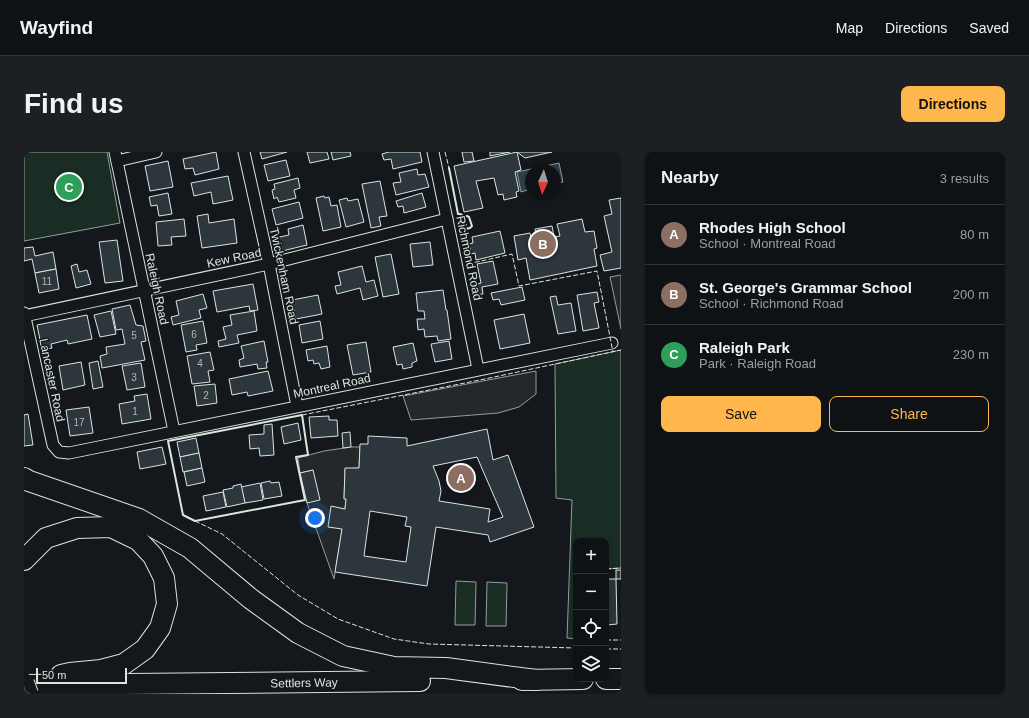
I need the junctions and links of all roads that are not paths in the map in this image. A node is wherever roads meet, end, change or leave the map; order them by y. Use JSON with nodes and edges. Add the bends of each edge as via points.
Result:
{"nodes":[{"id":1,"x":156,"y":152,"type":"edge"},
{"id":2,"x":244,"y":152,"type":"edge"},
{"id":3,"x":433,"y":152,"type":"edge"},
{"id":4,"x":116,"y":157,"type":"edge"},
{"id":5,"x":447,"y":219,"type":"junction"},
{"id":6,"x":269,"y":264,"type":"junction"},
{"id":7,"x":144,"y":291,"type":"junction"},
{"id":8,"x":24,"y":315,"type":"edge"},
{"id":9,"x":612,"y":343,"type":"dead end"},
{"id":10,"x":478,"y":369,"type":"junction"},
{"id":11,"x":297,"y":406,"type":"junction"},
{"id":12,"x":174,"y":431,"type":"junction"},
{"id":13,"x":59,"y":452,"type":"joint"},
{"id":14,"x":24,"y":478,"type":"edge"},
{"id":15,"x":24,"y":560,"type":"edge"},
{"id":16,"x":621,"y":678,"type":"edge"},
{"id":17,"x":573,"y":679,"type":"edge"},
{"id":18,"x":609,"y":679,"type":"edge"},
{"id":19,"x":536,"y":680,"type":"junction"},
{"id":20,"x":26,"y":687,"type":"edge"}],
"edges":[{"from":1,"to":4,"type":"street"},
{"from":2,"to":6,"type":"street","name":"Twickenham Road"},
{"from":3,"to":5,"type":"street","name":"Richmond Road"},
{"from":4,"to":7,"type":"street","name":"Raleigh Road"},
{"from":5,"to":6,"type":"street","name":"Kew Road"},
{"from":5,"to":10,"type":"street","name":"Richmond Road"},
{"from":6,"to":7,"type":"street","name":"Kew Road"},
{"from":6,"to":11,"type":"street","name":"Twickenham Road"},
{"from":7,"to":8,"type":"street","name":"Kew Road"},
{"from":7,"to":12,"type":"street","name":"Raleigh Road"},
{"from":8,"to":13,"type":"street","name":"Lancaster Road","via":[[53,445]]},
{"from":9,"to":10,"type":"street","name":"Montreal Road"},
{"from":10,"to":11,"type":"street","name":"Montreal Road"},
{"from":11,"to":12,"type":"street","name":"Montreal Road"},
{"from":12,"to":13,"type":"street","name":"Montreal Road","via":[[69,453]]},
{"from":14,"to":19,"type":"highway","via":[[29,482],[139,519],[190,548],[251,599],[298,633],[343,656],[394,668],[446,668]]},
{"from":15,"to":20,"type":"highway","via":[[46,538],[77,528],[111,527],[138,540],[153,556],[164,578],[167,604],[160,628],[145,649],[124,664],[101,670],[70,672]]},
{"from":16,"to":18,"type":"highway"},
{"from":17,"to":19,"type":"highway","name":"Settlers Way"},
{"from":19,"to":20,"type":"highway","name":"Settlers Way"}]}
